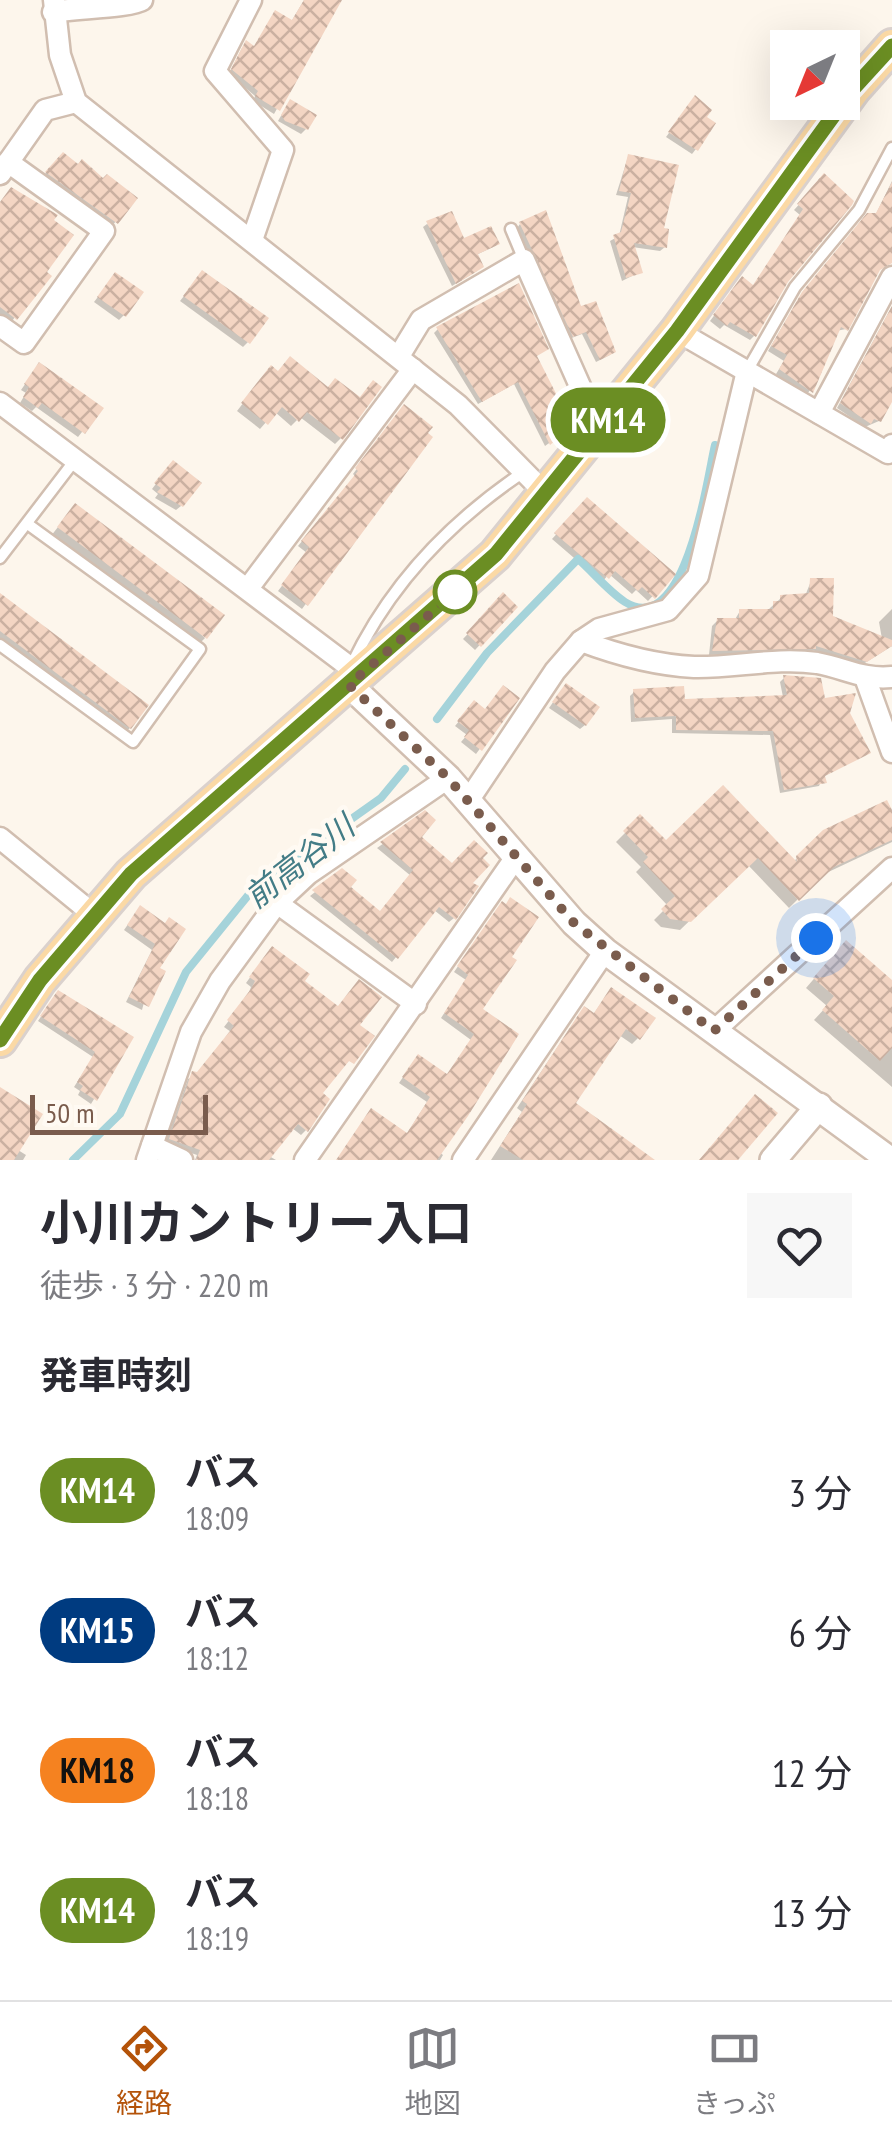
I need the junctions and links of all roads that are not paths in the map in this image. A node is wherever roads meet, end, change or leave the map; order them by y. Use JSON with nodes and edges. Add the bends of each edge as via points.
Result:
{"nodes":[{"id":1,"x":142,"y":0,"type":"edge"},
{"id":2,"x":251,"y":0,"type":"edge"},
{"id":3,"x":53,"y":6,"type":"edge"},
{"id":4,"x":892,"y":46,"type":"edge"},
{"id":5,"x":76,"y":102,"type":"junction"},
{"id":6,"x":892,"y":148,"type":"edge"},
{"id":7,"x":4,"y":168,"type":"edge"},
{"id":8,"x":511,"y":229,"type":"dead end"},
{"id":9,"x":252,"y":240,"type":"junction"},
{"id":10,"x":524,"y":260,"type":"junction"},
{"id":11,"x":892,"y":277,"type":"edge"},
{"id":12,"x":0,"y":326,"type":"edge"},
{"id":13,"x":677,"y":331,"type":"junction"},
{"id":14,"x":406,"y":363,"type":"junction"},
{"id":15,"x":746,"y":371,"type":"junction"},
{"id":16,"x":0,"y":403,"type":"edge"},
{"id":17,"x":820,"y":413,"type":"junction"},
{"id":18,"x":600,"y":431,"type":"junction"},
{"id":19,"x":892,"y":445,"type":"edge"},
{"id":20,"x":76,"y":459,"type":"junction"},
{"id":21,"x":536,"y":483,"type":"junction"},
{"id":22,"x":29,"y":526,"type":"junction"},
{"id":23,"x":0,"y":558,"type":"edge"},
{"id":24,"x":249,"y":588,"type":"junction"},
{"id":25,"x":581,"y":641,"type":"junction"},
{"id":26,"x":0,"y":645,"type":"edge"},
{"id":27,"x":353,"y":675,"type":"junction"},
{"id":28,"x":892,"y":677,"type":"edge"},
{"id":29,"x":866,"y":680,"type":"junction"},
{"id":30,"x":892,"y":752,"type":"edge"},
{"id":31,"x":448,"y":778,"type":"junction"},
{"id":32,"x":468,"y":800,"type":"junction"},
{"id":33,"x":0,"y":838,"type":"edge"},
{"id":34,"x":516,"y":857,"type":"junction"},
{"id":35,"x":892,"y":868,"type":"edge"},
{"id":36,"x":277,"y":903,"type":"junction"},
{"id":37,"x":94,"y":914,"type":"junction"},
{"id":38,"x":605,"y":951,"type":"junction"},
{"id":39,"x":416,"y":1004,"type":"junction"},
{"id":40,"x":714,"y":1031,"type":"junction"},
{"id":41,"x":0,"y":1040,"type":"edge"},
{"id":42,"x":819,"y":1106,"type":"junction"},
{"id":43,"x":150,"y":1153,"type":"edge"},
{"id":44,"x":182,"y":1160,"type":"edge"},
{"id":45,"x":305,"y":1160,"type":"edge"},
{"id":46,"x":463,"y":1160,"type":"edge"},
{"id":47,"x":772,"y":1160,"type":"edge"},
{"id":48,"x":890,"y":1160,"type":"edge"}],
"edges":[{"from":1,"to":3,"type":"street","via":[[134,6]]},
{"from":2,"to":9,"type":"street","via":[[215,71],[283,150]]},
{"from":3,"to":5,"type":"street"},
{"from":4,"to":13,"type":"main road","via":[[852,90]]},
{"from":5,"to":7,"type":"street","via":[[45,110]]},
{"from":5,"to":9,"type":"street"},
{"from":6,"to":15,"type":"lane","via":[[860,210],[795,287]]},
{"from":7,"to":12,"type":"street","via":[[104,231],[24,343]]},
{"from":8,"to":10,"type":"lane"},
{"from":9,"to":14,"type":"street"},
{"from":10,"to":14,"type":"street","via":[[421,320]]},
{"from":10,"to":18,"type":"street"},
{"from":11,"to":17,"type":"street"},
{"from":13,"to":15,"type":"street"},
{"from":13,"to":18,"type":"main road"},
{"from":14,"to":21,"type":"street"},
{"from":14,"to":24,"type":"street"},
{"from":15,"to":17,"type":"street"},
{"from":15,"to":25,"type":"street","via":[[698,576],[668,610]]},
{"from":16,"to":20,"type":"street"},
{"from":17,"to":19,"type":"street","via":[[888,453]]},
{"from":18,"to":21,"type":"main road"},
{"from":20,"to":22,"type":"lane"},
{"from":20,"to":24,"type":"street"},
{"from":21,"to":27,"type":"main road","via":[[496,554]]},
{"from":21,"to":27,"type":"lane","via":[[456,522],[395,592]]},
{"from":22,"to":23,"type":"lane"},
{"from":22,"to":26,"type":"lane","via":[[200,649],[134,742]]},
{"from":24,"to":27,"type":"street"},
{"from":25,"to":29,"type":"street","via":[[628,659],[695,667],[819,664]]},
{"from":25,"to":32,"type":"street"},
{"from":27,"to":31,"type":"street"},
{"from":27,"to":37,"type":"main road"},
{"from":28,"to":29,"type":"street"},
{"from":29,"to":30,"type":"street"},
{"from":31,"to":32,"type":"street"},
{"from":31,"to":36,"type":"street","via":[[308,874]]},
{"from":32,"to":34,"type":"street"},
{"from":33,"to":37,"type":"street"},
{"from":34,"to":38,"type":"street"},
{"from":34,"to":39,"type":"street"},
{"from":35,"to":40,"type":"street"},
{"from":36,"to":39,"type":"street"},
{"from":36,"to":43,"type":"street","via":[[191,1032]]},
{"from":37,"to":41,"type":"main road"},
{"from":38,"to":40,"type":"street"},
{"from":38,"to":46,"type":"street"},
{"from":39,"to":45,"type":"street"},
{"from":40,"to":42,"type":"street"},
{"from":42,"to":47,"type":"street"},
{"from":42,"to":48,"type":"street"},
{"from":43,"to":44,"type":"street"}]}
